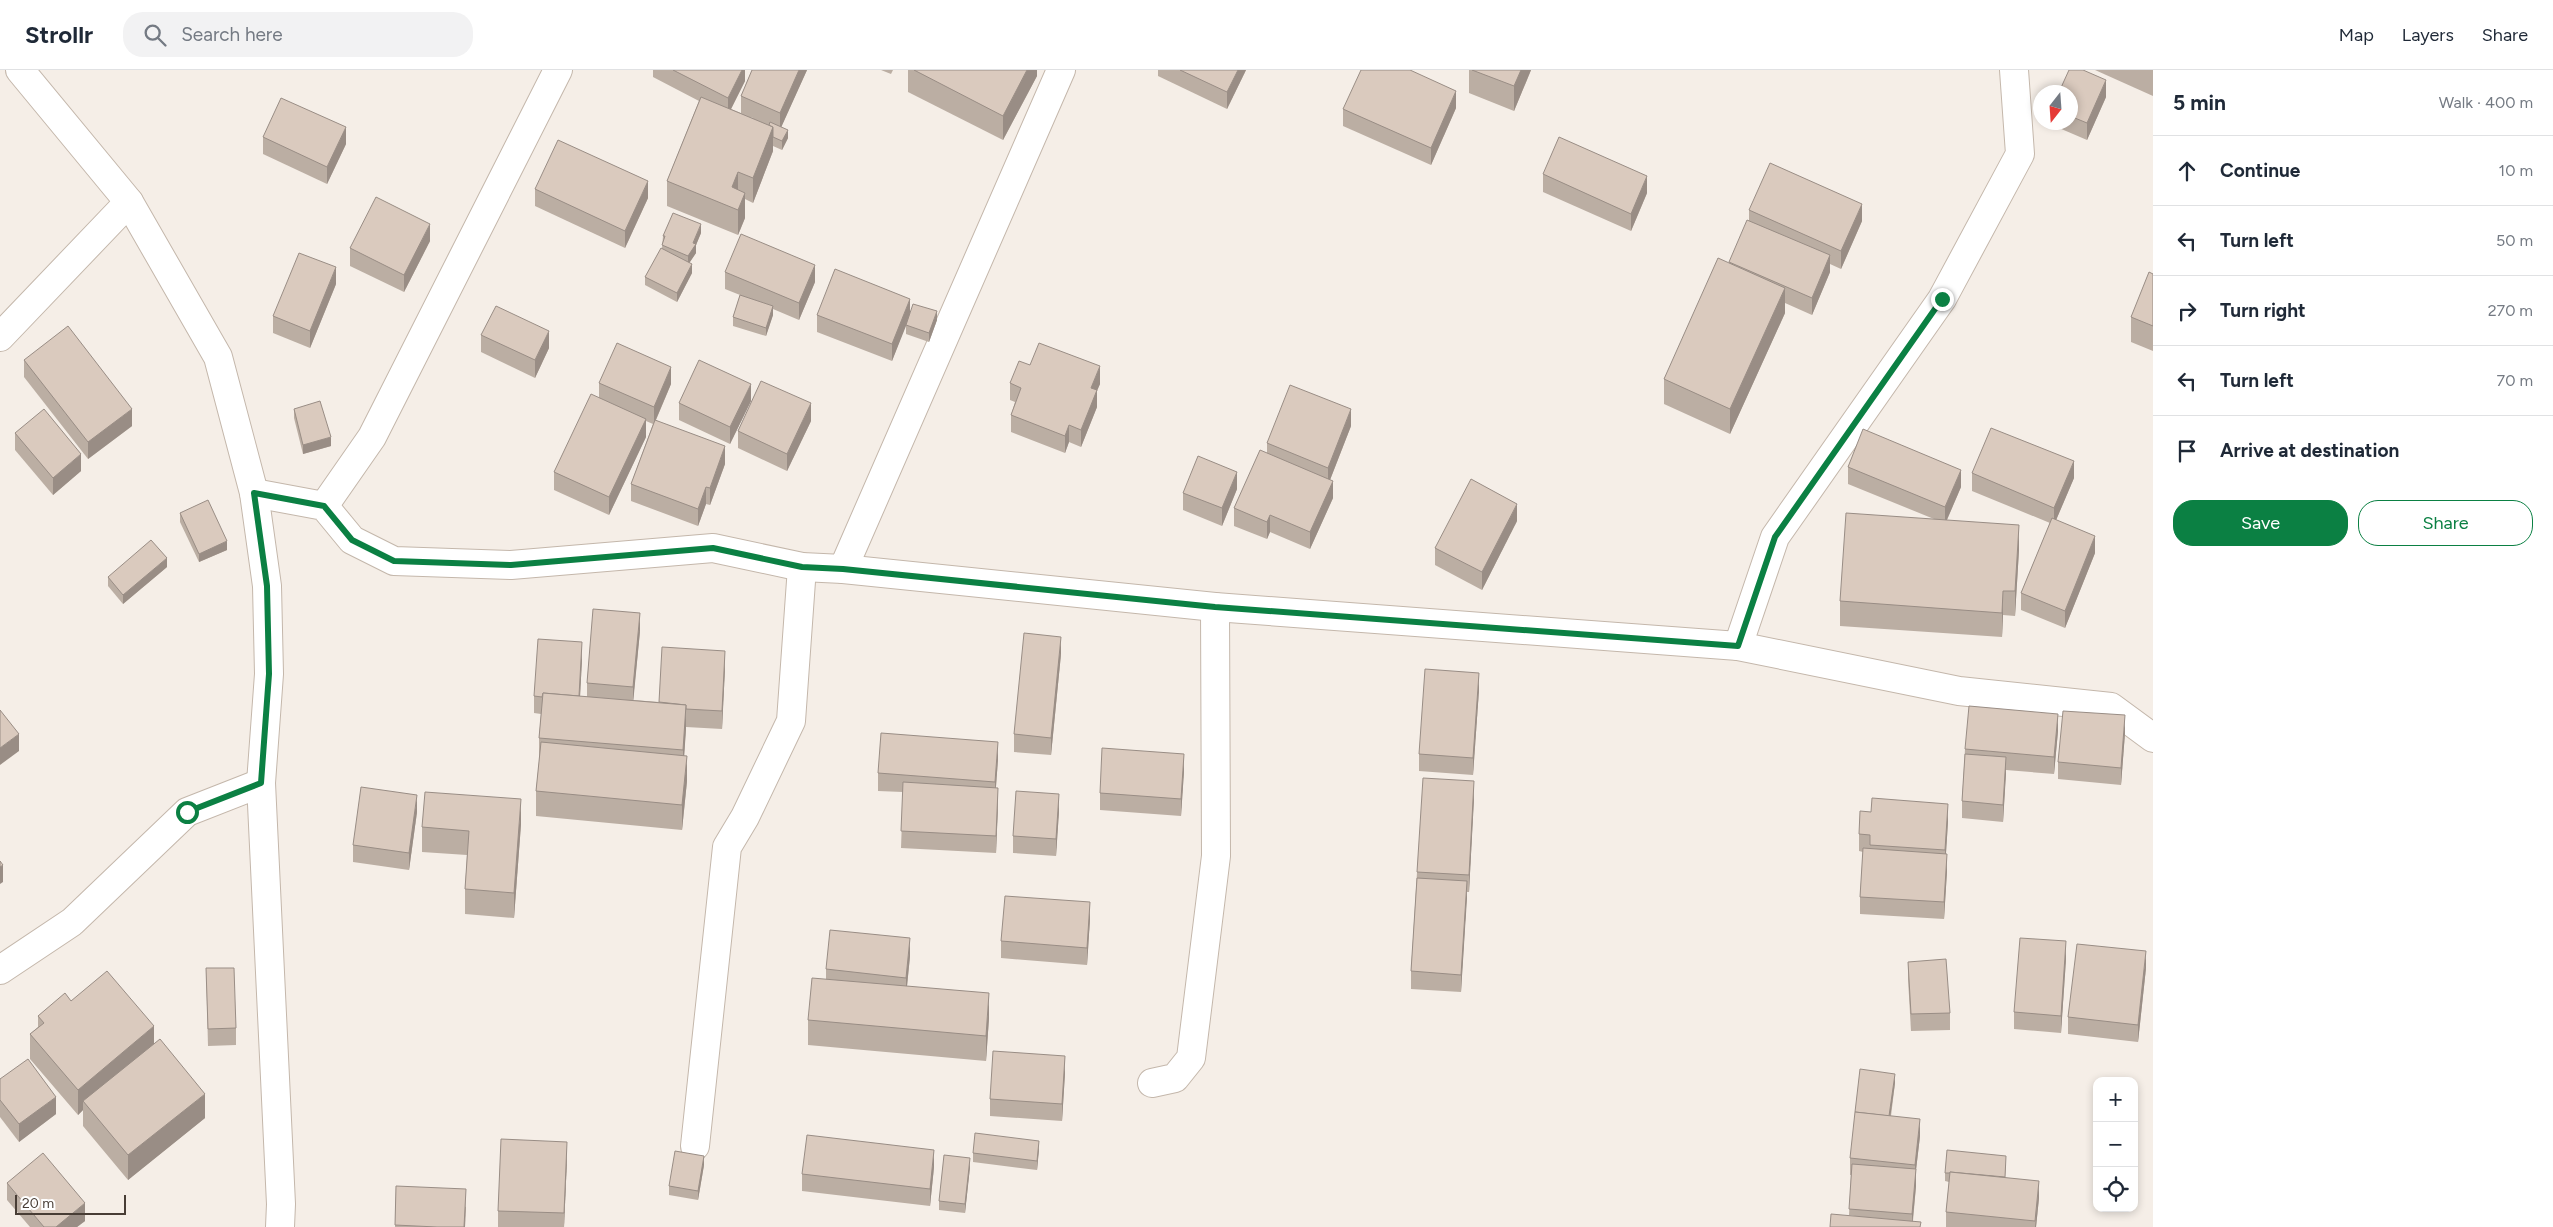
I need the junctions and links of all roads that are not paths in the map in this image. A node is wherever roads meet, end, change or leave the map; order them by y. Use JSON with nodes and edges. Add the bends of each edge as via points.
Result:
{"nodes":[{"id":1,"x":20,"y":70,"type":"edge"},
{"id":2,"x":558,"y":70,"type":"edge"},
{"id":3,"x":1061,"y":70,"type":"edge"},
{"id":4,"x":2014,"y":70,"type":"edge"},
{"id":5,"x":129,"y":202,"type":"junction"},
{"id":6,"x":0,"y":337,"type":"edge"},
{"id":7,"x":254,"y":493,"type":"junction"},
{"id":8,"x":324,"y":506,"type":"junction"},
{"id":9,"x":802,"y":567,"type":"junction"},
{"id":10,"x":843,"y":569,"type":"junction"},
{"id":11,"x":1215,"y":607,"type":"junction"},
{"id":12,"x":1738,"y":646,"type":"junction"},
{"id":13,"x":2153,"y":738,"type":"edge"},
{"id":14,"x":261,"y":783,"type":"junction"},
{"id":15,"x":0,"y":970,"type":"edge"},
{"id":16,"x":1152,"y":1083,"type":"dead end"},
{"id":17,"x":695,"y":1146,"type":"dead end"},
{"id":18,"x":280,"y":1227,"type":"edge"}],
"edges":[{"from":1,"to":5,"type":"street"},
{"from":2,"to":8,"type":"street","via":[[372,437]]},
{"from":3,"to":10,"type":"street"},
{"from":4,"to":12,"type":"street","via":[[2020,154],[1942,299],[1775,537]]},
{"from":5,"to":6,"type":"street"},
{"from":5,"to":7,"type":"street","via":[[218,357]]},
{"from":7,"to":8,"type":"street"},
{"from":7,"to":14,"type":"street","via":[[267,586],[269,664]]},
{"from":8,"to":9,"type":"street","via":[[352,540],[394,561],[511,565],[713,548]]},
{"from":9,"to":10,"type":"street"},
{"from":9,"to":17,"type":"street","via":[[791,721],[746,817],[727,847]]},
{"from":10,"to":11,"type":"street"},
{"from":11,"to":12,"type":"street"},
{"from":11,"to":16,"type":"street","via":[[1216,856],[1191,1058],[1175,1078]]},
{"from":12,"to":13,"type":"street","via":[[1960,691],[2111,707]]},
{"from":14,"to":15,"type":"street","via":[[187,812],[72,922]]},
{"from":14,"to":18,"type":"street"}]}
